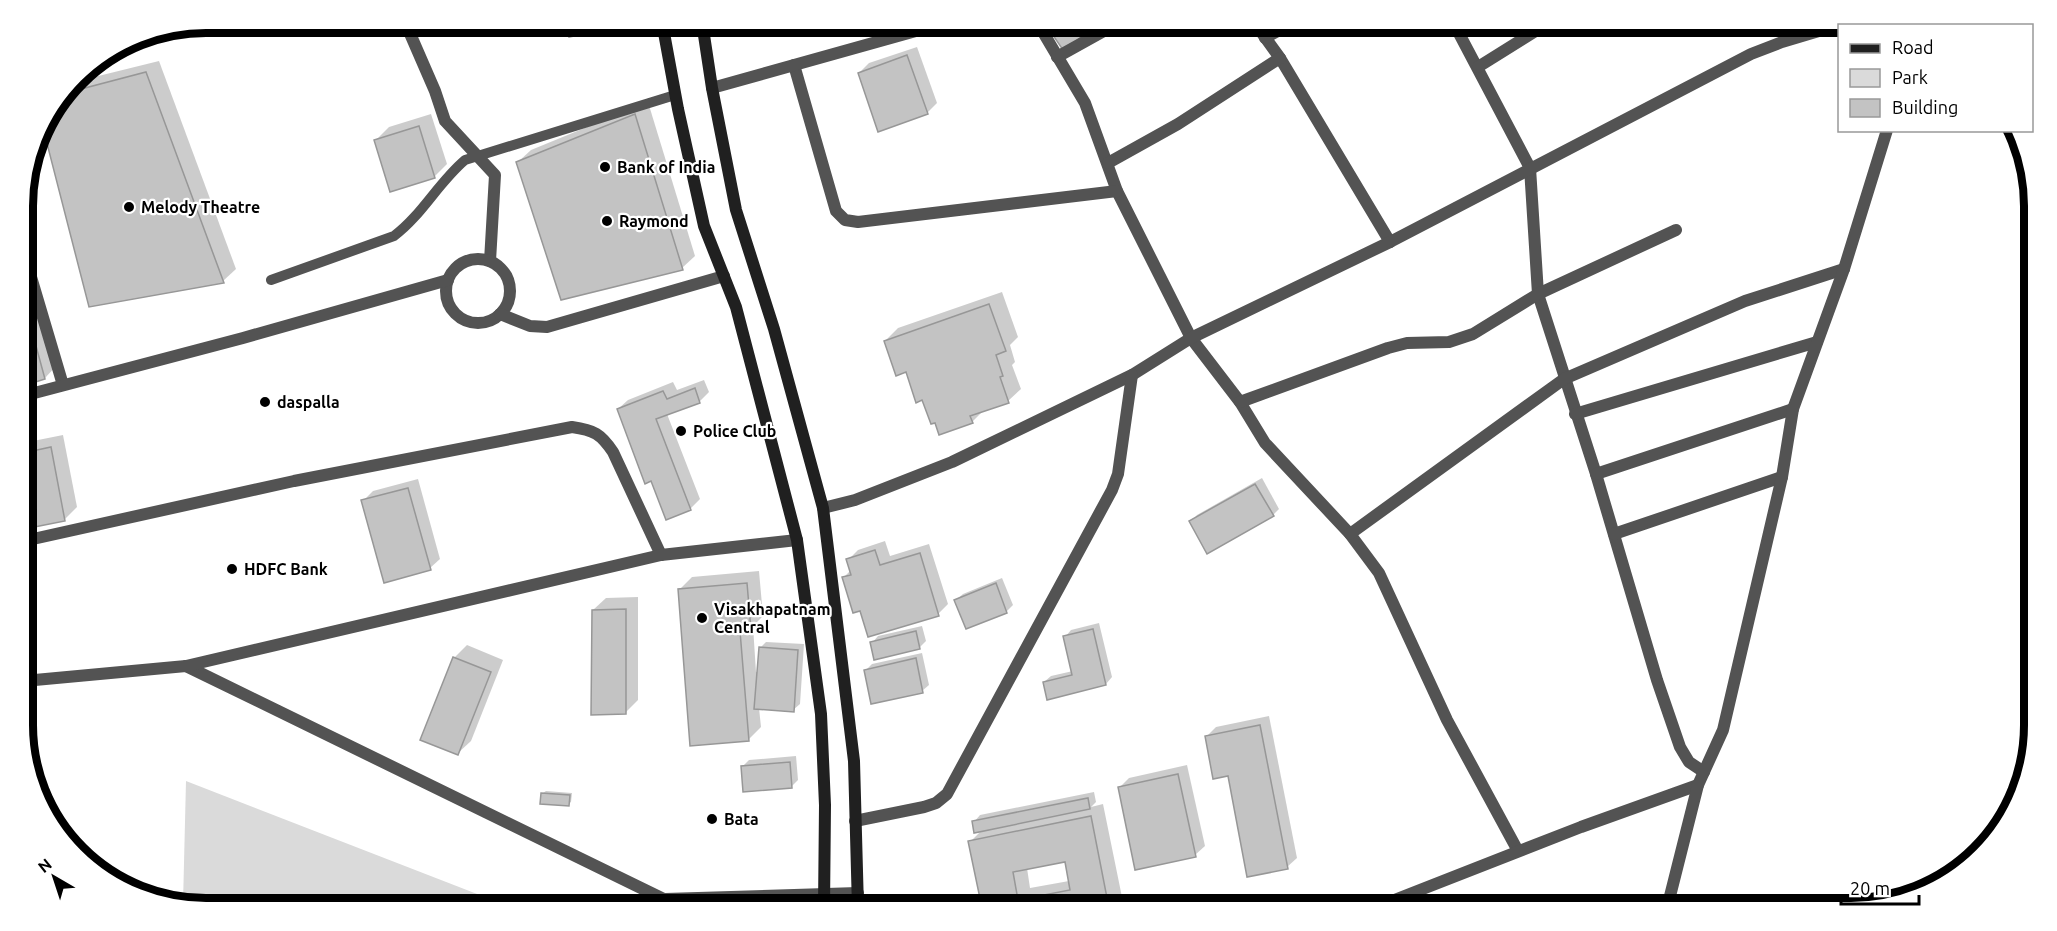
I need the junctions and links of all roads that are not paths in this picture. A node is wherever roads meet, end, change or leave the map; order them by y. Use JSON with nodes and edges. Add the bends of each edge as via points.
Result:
{"nodes":[{"id":1,"x":410,"y":33,"type":"edge"},
{"id":2,"x":664,"y":33,"type":"edge"},
{"id":3,"x":704,"y":33,"type":"edge"},
{"id":4,"x":909,"y":33,"type":"edge"},
{"id":5,"x":1043,"y":33,"type":"edge"},
{"id":6,"x":1100,"y":33,"type":"edge"},
{"id":7,"x":1262,"y":33,"type":"edge"},
{"id":8,"x":1274,"y":33,"type":"edge"},
{"id":9,"x":1459,"y":33,"type":"edge"},
{"id":10,"x":1532,"y":33,"type":"edge"},
{"id":11,"x":1812,"y":33,"type":"edge"},
{"id":12,"x":1265,"y":38,"type":"junction"},
{"id":13,"x":1057,"y":57,"type":"junction"},
{"id":14,"x":1280,"y":58,"type":"junction"},
{"id":15,"x":794,"y":65,"type":"junction"},
{"id":16,"x":1478,"y":67,"type":"junction"},
{"id":17,"x":712,"y":88,"type":"junction"},
{"id":18,"x":675,"y":95,"type":"junction"},
{"id":19,"x":1886,"y":132,"type":"edge"},
{"id":20,"x":478,"y":155,"type":"junction"},
{"id":21,"x":1108,"y":163,"type":"junction"},
{"id":22,"x":1530,"y":168,"type":"junction"},
{"id":23,"x":1117,"y":190,"type":"junction"},
{"id":24,"x":1677,"y":230,"type":"dead end"},
{"id":25,"x":1390,"y":242,"type":"junction"},
{"id":26,"x":490,"y":261,"type":"junction"},
{"id":27,"x":1844,"y":269,"type":"junction"},
{"id":28,"x":724,"y":276,"type":"junction"},
{"id":29,"x":272,"y":280,"type":"dead end"},
{"id":30,"x":448,"y":280,"type":"junction"},
{"id":31,"x":33,"y":284,"type":"edge"},
{"id":32,"x":1538,"y":294,"type":"junction"},
{"id":33,"x":500,"y":314,"type":"junction"},
{"id":34,"x":1191,"y":338,"type":"junction"},
{"id":35,"x":1817,"y":342,"type":"junction"},
{"id":36,"x":1132,"y":375,"type":"junction"},
{"id":37,"x":1564,"y":379,"type":"junction"},
{"id":38,"x":63,"y":385,"type":"junction"},
{"id":39,"x":33,"y":393,"type":"edge"},
{"id":40,"x":1240,"y":402,"type":"junction"},
{"id":41,"x":1793,"y":409,"type":"junction"},
{"id":42,"x":1575,"y":414,"type":"junction"},
{"id":43,"x":1596,"y":474,"type":"junction"},
{"id":44,"x":1782,"y":477,"type":"junction"},
{"id":45,"x":823,"y":508,"type":"junction"},
{"id":46,"x":1350,"y":534,"type":"junction"},
{"id":47,"x":1614,"y":534,"type":"junction"},
{"id":48,"x":33,"y":539,"type":"edge"},
{"id":49,"x":797,"y":540,"type":"junction"},
{"id":50,"x":661,"y":555,"type":"junction"},
{"id":51,"x":186,"y":666,"type":"junction"},
{"id":52,"x":33,"y":680,"type":"edge"},
{"id":53,"x":1704,"y":772,"type":"junction"},
{"id":54,"x":1698,"y":785,"type":"junction"},
{"id":55,"x":855,"y":821,"type":"junction"},
{"id":56,"x":1518,"y":851,"type":"junction"},
{"id":57,"x":824,"y":893,"type":"junction"},
{"id":58,"x":858,"y":893,"type":"junction"},
{"id":59,"x":659,"y":898,"type":"edge"},
{"id":60,"x":688,"y":898,"type":"edge"},
{"id":61,"x":824,"y":898,"type":"edge"},
{"id":62,"x":858,"y":898,"type":"edge"},
{"id":63,"x":1399,"y":898,"type":"edge"},
{"id":64,"x":1670,"y":898,"type":"edge"}],
"edges":[{"from":1,"to":20,"type":"street","via":[[445,121]]},
{"from":2,"to":18,"type":"main road"},
{"from":3,"to":17,"type":"main road"},
{"from":4,"to":15,"type":"street"},
{"from":5,"to":13,"type":"street"},
{"from":6,"to":13,"type":"street"},
{"from":7,"to":12,"type":"street"},
{"from":8,"to":12,"type":"street"},
{"from":9,"to":16,"type":"street"},
{"from":10,"to":16,"type":"street"},
{"from":11,"to":22,"type":"street","via":[[1750,54]]},
{"from":12,"to":14,"type":"street"},
{"from":13,"to":21,"type":"street","via":[[1085,103]]},
{"from":14,"to":21,"type":"street","via":[[1178,124]]},
{"from":14,"to":25,"type":"street"},
{"from":15,"to":17,"type":"street"},
{"from":15,"to":23,"type":"street","via":[[836,211],[845,220],[858,222]]},
{"from":16,"to":22,"type":"street"},
{"from":17,"to":45,"type":"main road","via":[[736,210],[774,329]]},
{"from":18,"to":20,"type":"lane"},
{"from":18,"to":28,"type":"main road","via":[[704,226]]},
{"from":19,"to":27,"type":"street"},
{"from":20,"to":26,"type":"street","via":[[495,174]]},
{"from":20,"to":29,"type":"lane","via":[[450,173],[407,226],[394,236]]},
{"from":21,"to":23,"type":"street"},
{"from":22,"to":25,"type":"street"},
{"from":22,"to":32,"type":"street"},
{"from":23,"to":34,"type":"street"},
{"from":24,"to":32,"type":"street"},
{"from":25,"to":34,"type":"street"},
{"from":26,"to":30,"type":"street","via":[[469,260],[460,264]]},
{"from":26,"to":33,"type":"street","via":[[506,274],[509,283],[510,295]]},
{"from":27,"to":35,"type":"street"},
{"from":27,"to":37,"type":"street","via":[[1745,301]]},
{"from":28,"to":33,"type":"street","via":[[546,327],[530,326]]},
{"from":28,"to":49,"type":"main road","via":[[736,307]]},
{"from":30,"to":33,"type":"street","via":[[447,301],[460,318],[481,323]]},
{"from":30,"to":38,"type":"street"},
{"from":31,"to":38,"type":"street"},
{"from":32,"to":37,"type":"street"},
{"from":32,"to":40,"type":"street","via":[[1473,334],[1449,342],[1388,348]]},
{"from":34,"to":36,"type":"street"},
{"from":34,"to":40,"type":"street"},
{"from":35,"to":41,"type":"street"},
{"from":35,"to":42,"type":"street"},
{"from":36,"to":45,"type":"street","via":[[951,462],[855,500]]},
{"from":36,"to":55,"type":"street","via":[[1119,468],[1112,490],[947,794],[924,807]]},
{"from":37,"to":42,"type":"street"},
{"from":37,"to":46,"type":"street"},
{"from":38,"to":39,"type":"street"},
{"from":40,"to":46,"type":"street","via":[[1265,443]]},
{"from":41,"to":43,"type":"street"},
{"from":41,"to":44,"type":"street"},
{"from":42,"to":43,"type":"street"},
{"from":43,"to":47,"type":"street"},
{"from":44,"to":47,"type":"street"},
{"from":44,"to":53,"type":"street","via":[[1723,730]]},
{"from":45,"to":55,"type":"main road","via":[[854,761]]},
{"from":46,"to":56,"type":"street","via":[[1379,573],[1447,720]]},
{"from":47,"to":53,"type":"street","via":[[1680,747],[1689,762]]},
{"from":48,"to":50,"type":"street","via":[[294,481],[573,427],[589,429],[603,438],[613,452]]},
{"from":49,"to":50,"type":"street"},
{"from":49,"to":57,"type":"main road","via":[[821,714]]},
{"from":50,"to":51,"type":"street"},
{"from":51,"to":52,"type":"street"},
{"from":51,"to":59,"type":"street"},
{"from":53,"to":54,"type":"street"},
{"from":54,"to":56,"type":"street"},
{"from":54,"to":64,"type":"street"},
{"from":55,"to":58,"type":"main road"},
{"from":56,"to":63,"type":"street"},
{"from":57,"to":58,"type":"street"},
{"from":57,"to":60,"type":"street"},
{"from":57,"to":61,"type":"main road"},
{"from":58,"to":62,"type":"main road"}]}
